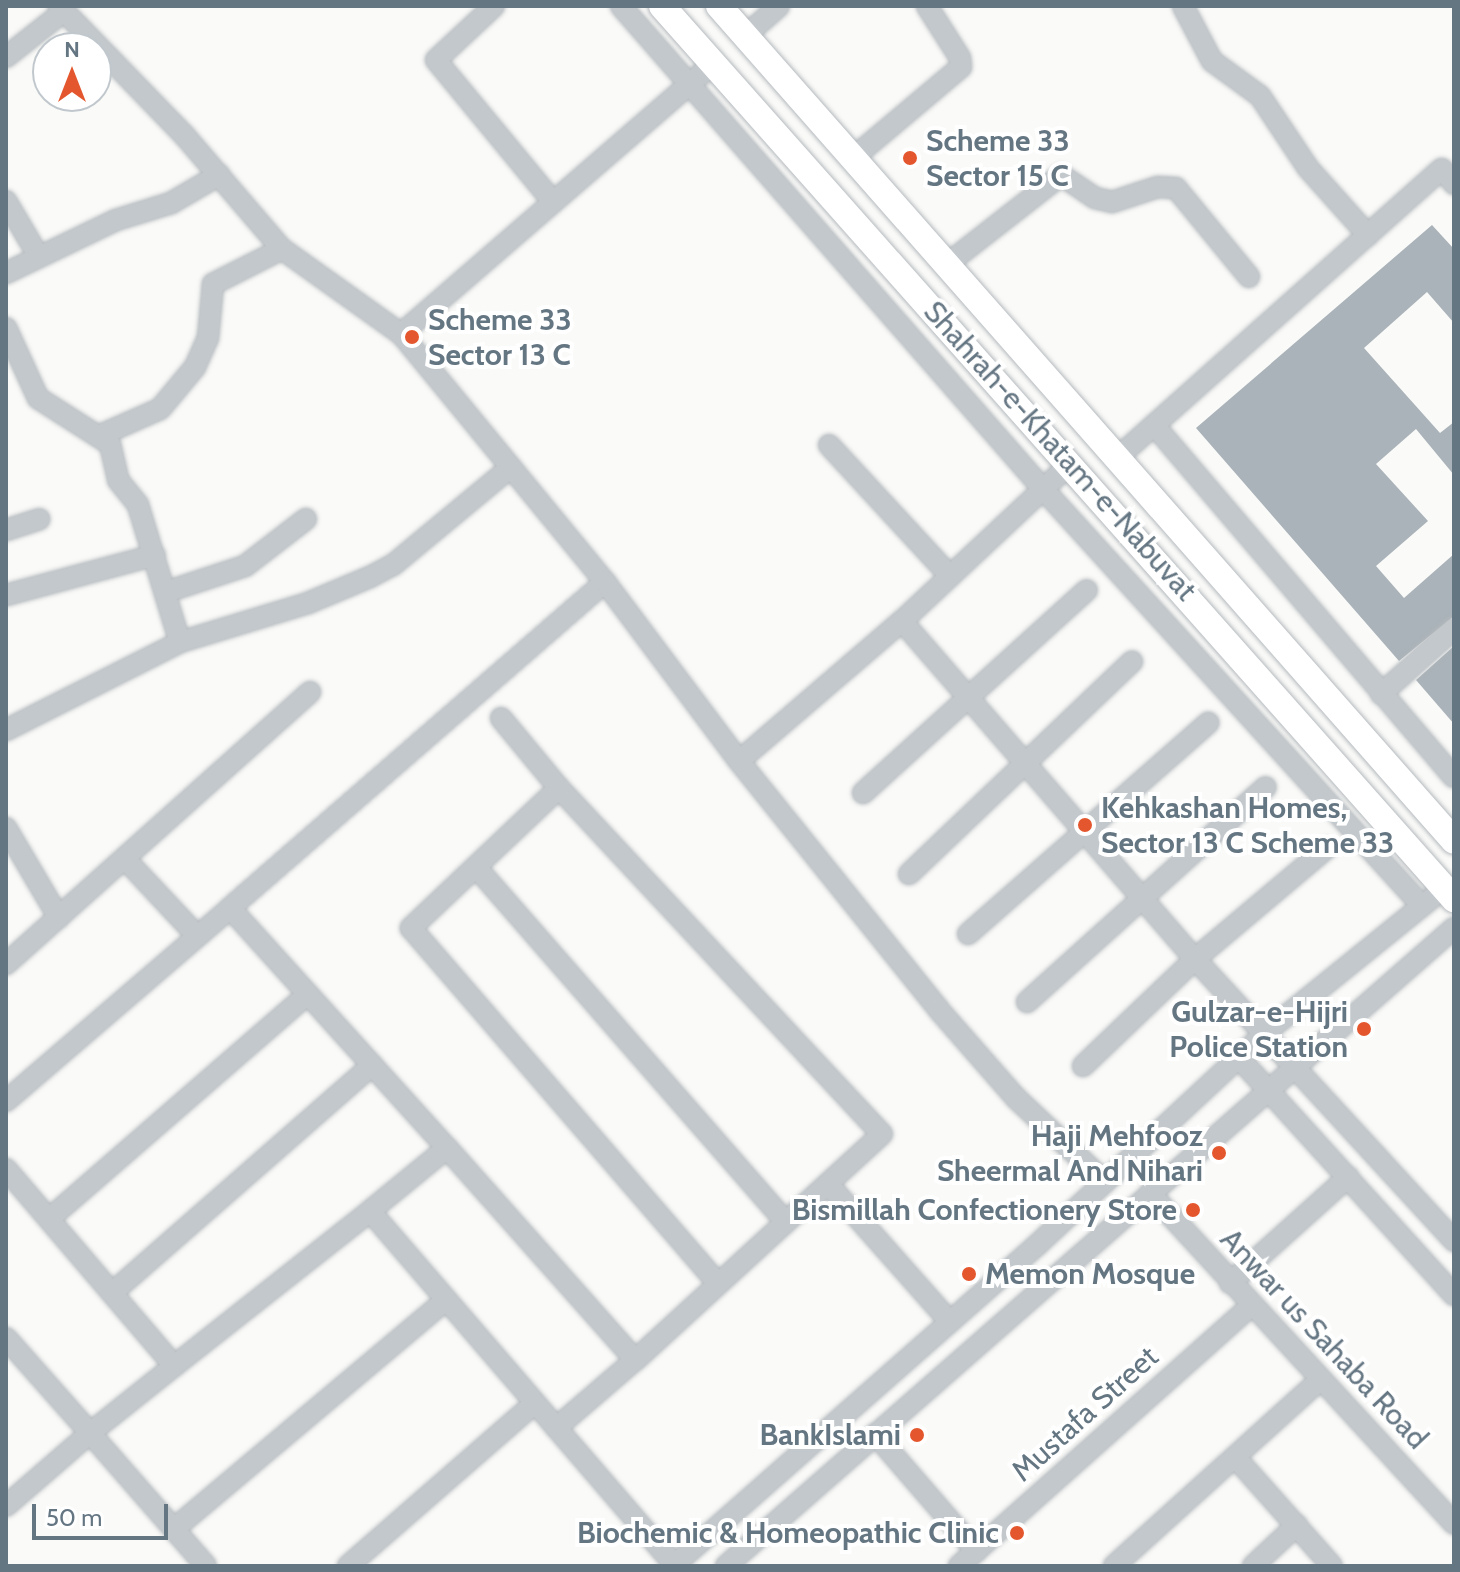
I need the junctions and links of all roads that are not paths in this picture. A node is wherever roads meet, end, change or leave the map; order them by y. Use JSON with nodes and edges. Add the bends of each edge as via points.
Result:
{"nodes":[{"id":1,"x":494,"y":6,"type":"edge"},
{"id":2,"x":621,"y":6,"type":"edge"},
{"id":3,"x":662,"y":6,"type":"edge"},
{"id":4,"x":719,"y":6,"type":"edge"},
{"id":5,"x":779,"y":6,"type":"edge"},
{"id":6,"x":927,"y":6,"type":"edge"},
{"id":7,"x":1183,"y":6,"type":"edge"},
{"id":8,"x":61,"y":9,"type":"edge"},
{"id":9,"x":745,"y":36,"type":"junction"},
{"id":10,"x":6,"y":57,"type":"edge"},
{"id":11,"x":714,"y":63,"type":"junction"},
{"id":12,"x":690,"y":84,"type":"junction"},
{"id":13,"x":853,"y":158,"type":"junction"},
{"id":14,"x":219,"y":175,"type":"junction"},
{"id":15,"x":1454,"y":184,"type":"edge"},
{"id":16,"x":6,"y":201,"type":"edge"},
{"id":17,"x":553,"y":202,"type":"junction"},
{"id":18,"x":1368,"y":235,"type":"junction"},
{"id":19,"x":282,"y":249,"type":"junction"},
{"id":20,"x":39,"y":257,"type":"junction"},
{"id":21,"x":946,"y":265,"type":"junction"},
{"id":22,"x":6,"y":273,"type":"edge"},
{"id":23,"x":1249,"y":277,"type":"dead end"},
{"id":24,"x":6,"y":328,"type":"edge"},
{"id":25,"x":401,"y":334,"type":"junction"},
{"id":26,"x":1154,"y":425,"type":"junction"},
{"id":27,"x":101,"y":435,"type":"junction"},
{"id":28,"x":829,"y":445,"type":"dead end"},
{"id":29,"x":1116,"y":459,"type":"junction"},
{"id":30,"x":1071,"y":463,"type":"junction"},
{"id":31,"x":511,"y":467,"type":"junction"},
{"id":32,"x":1043,"y":489,"type":"junction"},
{"id":33,"x":39,"y":519,"type":"dead end"},
{"id":34,"x":306,"y":519,"type":"dead end"},
{"id":35,"x":6,"y":530,"type":"edge"},
{"id":36,"x":155,"y":555,"type":"junction"},
{"id":37,"x":950,"y":576,"type":"junction"},
{"id":38,"x":605,"y":582,"type":"junction"},
{"id":39,"x":1087,"y":590,"type":"dead end"},
{"id":40,"x":166,"y":592,"type":"junction"},
{"id":41,"x":6,"y":595,"type":"edge"},
{"id":42,"x":902,"y":621,"type":"junction"},
{"id":43,"x":1454,"y":629,"type":"edge"},
{"id":44,"x":180,"y":642,"type":"junction"},
{"id":45,"x":1132,"y":662,"type":"dead end"},
{"id":46,"x":310,"y":692,"type":"dead end"},
{"id":47,"x":1381,"y":694,"type":"junction"},
{"id":48,"x":966,"y":696,"type":"junction"},
{"id":49,"x":501,"y":718,"type":"dead end"},
{"id":50,"x":1208,"y":723,"type":"dead end"},
{"id":51,"x":6,"y":730,"type":"edge"},
{"id":52,"x":739,"y":761,"type":"junction"},
{"id":53,"x":1025,"y":763,"type":"junction"},
{"id":54,"x":1454,"y":777,"type":"edge"},
{"id":55,"x":1266,"y":787,"type":"dead end"},
{"id":56,"x":559,"y":788,"type":"junction"},
{"id":57,"x":863,"y":793,"type":"dead end"},
{"id":58,"x":6,"y":828,"type":"edge"},
{"id":59,"x":1085,"y":832,"type":"junction"},
{"id":60,"x":1454,"y":841,"type":"edge"},
{"id":61,"x":1327,"y":848,"type":"dead end"},
{"id":62,"x":126,"y":860,"type":"junction"},
{"id":63,"x":476,"y":867,"type":"junction"},
{"id":64,"x":909,"y":874,"type":"dead end"},
{"id":65,"x":1451,"y":889,"type":"edge"},
{"id":66,"x":1141,"y":897,"type":"junction"},
{"id":67,"x":1422,"y":906,"type":"junction"},
{"id":68,"x":230,"y":908,"type":"junction"},
{"id":69,"x":59,"y":918,"type":"junction"},
{"id":70,"x":1454,"y":928,"type":"edge"},
{"id":71,"x":968,"y":934,"type":"dead end"},
{"id":72,"x":197,"y":936,"type":"junction"},
{"id":73,"x":1195,"y":959,"type":"junction"},
{"id":74,"x":6,"y":964,"type":"edge"},
{"id":75,"x":308,"y":994,"type":"junction"},
{"id":76,"x":1027,"y":1002,"type":"dead end"},
{"id":77,"x":1265,"y":1033,"type":"junction"},
{"id":78,"x":1239,"y":1058,"type":"junction"},
{"id":79,"x":372,"y":1065,"type":"junction"},
{"id":80,"x":1296,"y":1065,"type":"junction"},
{"id":81,"x":1083,"y":1066,"type":"dead end"},
{"id":82,"x":1269,"y":1089,"type":"junction"},
{"id":83,"x":6,"y":1101,"type":"edge"},
{"id":84,"x":447,"y":1148,"type":"junction"},
{"id":85,"x":6,"y":1169,"type":"edge"},
{"id":86,"x":1348,"y":1177,"type":"junction"},
{"id":87,"x":1105,"y":1182,"type":"junction"},
{"id":88,"x":828,"y":1184,"type":"junction"},
{"id":89,"x":1150,"y":1193,"type":"junction"},
{"id":90,"x":370,"y":1211,"type":"junction"},
{"id":91,"x":49,"y":1219,"type":"junction"},
{"id":92,"x":786,"y":1222,"type":"junction"},
{"id":93,"x":1454,"y":1241,"type":"edge"},
{"id":94,"x":1230,"y":1283,"type":"junction"},
{"id":95,"x":718,"y":1284,"type":"junction"},
{"id":96,"x":112,"y":1293,"type":"junction"},
{"id":97,"x":1454,"y":1295,"type":"edge"},
{"id":98,"x":446,"y":1300,"type":"junction"},
{"id":99,"x":1251,"y":1306,"type":"junction"},
{"id":100,"x":950,"y":1322,"type":"junction"},
{"id":101,"x":6,"y":1338,"type":"edge"},
{"id":102,"x":635,"y":1360,"type":"junction"},
{"id":103,"x":174,"y":1366,"type":"junction"},
{"id":104,"x":1320,"y":1380,"type":"junction"},
{"id":105,"x":535,"y":1403,"type":"junction"},
{"id":106,"x":556,"y":1428,"type":"junction"},
{"id":107,"x":90,"y":1433,"type":"junction"},
{"id":108,"x":875,"y":1434,"type":"junction"},
{"id":109,"x":1236,"y":1458,"type":"junction"},
{"id":110,"x":6,"y":1506,"type":"edge"},
{"id":111,"x":1450,"y":1511,"type":"edge"},
{"id":112,"x":1297,"y":1525,"type":"junction"},
{"id":113,"x":174,"y":1529,"type":"junction"},
{"id":114,"x":976,"y":1551,"type":"junction"},
{"id":115,"x":194,"y":1562,"type":"edge"},
{"id":116,"x":348,"y":1566,"type":"edge"},
{"id":117,"x":673,"y":1566,"type":"edge"},
{"id":118,"x":726,"y":1566,"type":"edge"},
{"id":119,"x":959,"y":1566,"type":"edge"},
{"id":120,"x":1114,"y":1566,"type":"edge"},
{"id":121,"x":1253,"y":1566,"type":"edge"},
{"id":122,"x":1332,"y":1566,"type":"edge"}],
"edges":[{"from":1,"to":17,"type":"street","via":[[436,60]]},
{"from":2,"to":12,"type":"street"},
{"from":3,"to":11,"type":"main road","name":"Shahrah-e-Khatam-e-Nabuvat"},
{"from":4,"to":9,"type":"main road","name":"Shahrah-e-Khatam-e-Nabuvat"},
{"from":5,"to":9,"type":"street"},
{"from":6,"to":13,"type":"street","via":[[961,67]]},
{"from":7,"to":18,"type":"street","via":[[1212,61],[1260,96],[1308,168]]},
{"from":8,"to":10,"type":"street"},
{"from":8,"to":14,"type":"street"},
{"from":9,"to":13,"type":"main road","name":"Shahrah-e-Khatam-e-Nabuvat"},
{"from":11,"to":12,"type":"street"},
{"from":11,"to":30,"type":"main road","name":"Shahrah-e-Khatam-e-Nabuvat"},
{"from":12,"to":17,"type":"street"},
{"from":12,"to":32,"type":"street"},
{"from":13,"to":21,"type":"main road","name":"Shahrah-e-Khatam-e-Nabuvat"},
{"from":14,"to":19,"type":"street"},
{"from":14,"to":20,"type":"street","via":[[171,203],[116,220]]},
{"from":15,"to":18,"type":"street","via":[[1442,169]]},
{"from":16,"to":20,"type":"street"},
{"from":17,"to":25,"type":"street"},
{"from":18,"to":26,"type":"street"},
{"from":19,"to":25,"type":"street"},
{"from":19,"to":27,"type":"street","via":[[213,284],[208,338],[195,367],[160,409]]},
{"from":20,"to":22,"type":"street"},
{"from":21,"to":23,"type":"street","via":[[1061,175],[1095,198],[1112,202],[1158,187],[1176,188]]},
{"from":21,"to":29,"type":"main road","name":"Shahrah-e-Khatam-e-Nabuvat"},
{"from":24,"to":27,"type":"street","via":[[38,398]]},
{"from":25,"to":31,"type":"street"},
{"from":26,"to":29,"type":"street"},
{"from":26,"to":47,"type":"street"},
{"from":27,"to":36,"type":"street","via":[[113,450],[118,480],[138,505]]},
{"from":28,"to":37,"type":"street"},
{"from":29,"to":60,"type":"main road","name":"Shahrah-e-Khatam-e-Nabuvat"},
{"from":30,"to":32,"type":"street"},
{"from":30,"to":65,"type":"main road","name":"Shahrah-e-Khatam-e-Nabuvat"},
{"from":31,"to":38,"type":"street"},
{"from":31,"to":44,"type":"street","via":[[393,565],[308,603]]},
{"from":32,"to":37,"type":"street"},
{"from":32,"to":67,"type":"street"},
{"from":33,"to":35,"type":"street"},
{"from":34,"to":40,"type":"street","via":[[245,566]]},
{"from":36,"to":40,"type":"street"},
{"from":36,"to":41,"type":"street"},
{"from":37,"to":42,"type":"street"},
{"from":38,"to":52,"type":"street"},
{"from":38,"to":68,"type":"street"},
{"from":39,"to":48,"type":"street"},
{"from":40,"to":44,"type":"street"},
{"from":42,"to":48,"type":"street"},
{"from":42,"to":52,"type":"street"},
{"from":43,"to":47,"type":"street"},
{"from":44,"to":51,"type":"street"},
{"from":45,"to":53,"type":"street"},
{"from":46,"to":62,"type":"street"},
{"from":47,"to":54,"type":"street"},
{"from":48,"to":53,"type":"street"},
{"from":48,"to":57,"type":"street"},
{"from":49,"to":56,"type":"street"},
{"from":50,"to":59,"type":"street"},
{"from":52,"to":87,"type":"street","via":[[939,1010],[1017,1099]]},
{"from":53,"to":59,"type":"street"},
{"from":53,"to":64,"type":"street"},
{"from":55,"to":66,"type":"street"},
{"from":56,"to":63,"type":"street"},
{"from":56,"to":88,"type":"street","via":[[882,1134]]},
{"from":58,"to":69,"type":"street"},
{"from":59,"to":66,"type":"street"},
{"from":59,"to":71,"type":"street"},
{"from":61,"to":73,"type":"street"},
{"from":62,"to":69,"type":"street"},
{"from":62,"to":72,"type":"street"},
{"from":63,"to":92,"type":"street"},
{"from":63,"to":95,"type":"street","via":[[411,928]]},
{"from":65,"to":67,"type":"street"},
{"from":66,"to":73,"type":"street"},
{"from":66,"to":76,"type":"street"},
{"from":67,"to":77,"type":"street"},
{"from":68,"to":72,"type":"street"},
{"from":68,"to":75,"type":"street"},
{"from":69,"to":74,"type":"street"},
{"from":70,"to":80,"type":"street"},
{"from":72,"to":83,"type":"street"},
{"from":73,"to":77,"type":"street"},
{"from":73,"to":81,"type":"street"},
{"from":75,"to":79,"type":"street"},
{"from":75,"to":91,"type":"street"},
{"from":77,"to":78,"type":"street"},
{"from":77,"to":80,"type":"street"},
{"from":78,"to":82,"type":"street"},
{"from":78,"to":87,"type":"street"},
{"from":79,"to":84,"type":"street"},
{"from":79,"to":96,"type":"street"},
{"from":80,"to":82,"type":"street"},
{"from":80,"to":93,"type":"street"},
{"from":82,"to":86,"type":"street"},
{"from":82,"to":89,"type":"street"},
{"from":84,"to":90,"type":"street"},
{"from":84,"to":102,"type":"street"},
{"from":85,"to":91,"type":"street"},
{"from":86,"to":94,"type":"street"},
{"from":86,"to":97,"type":"street"},
{"from":87,"to":100,"type":"street"},
{"from":88,"to":92,"type":"street"},
{"from":88,"to":100,"type":"street"},
{"from":89,"to":94,"type":"street","name":"Anwar us Sahaba Road"},
{"from":89,"to":108,"type":"street"},
{"from":90,"to":98,"type":"street"},
{"from":90,"to":103,"type":"street"},
{"from":91,"to":96,"type":"street"},
{"from":92,"to":95,"type":"street"},
{"from":94,"to":99,"type":"street","name":"Anwar us Sahaba Road"},
{"from":95,"to":102,"type":"street"},
{"from":96,"to":103,"type":"street"},
{"from":98,"to":105,"type":"street"},
{"from":98,"to":113,"type":"street"},
{"from":99,"to":104,"type":"street","name":"Anwar us Sahaba Road"},
{"from":99,"to":114,"type":"street","name":"Mustafa Street"},
{"from":100,"to":117,"type":"street"},
{"from":101,"to":107,"type":"street"},
{"from":102,"to":106,"type":"street"},
{"from":103,"to":107,"type":"street"},
{"from":104,"to":109,"type":"street"},
{"from":104,"to":111,"type":"street","name":"Anwar us Sahaba Road"},
{"from":105,"to":106,"type":"street"},
{"from":105,"to":116,"type":"street"},
{"from":106,"to":117,"type":"street"},
{"from":107,"to":110,"type":"street"},
{"from":107,"to":113,"type":"street"},
{"from":108,"to":114,"type":"street"},
{"from":108,"to":118,"type":"street"},
{"from":109,"to":112,"type":"street"},
{"from":109,"to":120,"type":"street"},
{"from":112,"to":121,"type":"street"},
{"from":112,"to":122,"type":"street"},
{"from":113,"to":115,"type":"street"},
{"from":114,"to":119,"type":"street","name":"Mustafa Street"}]}
